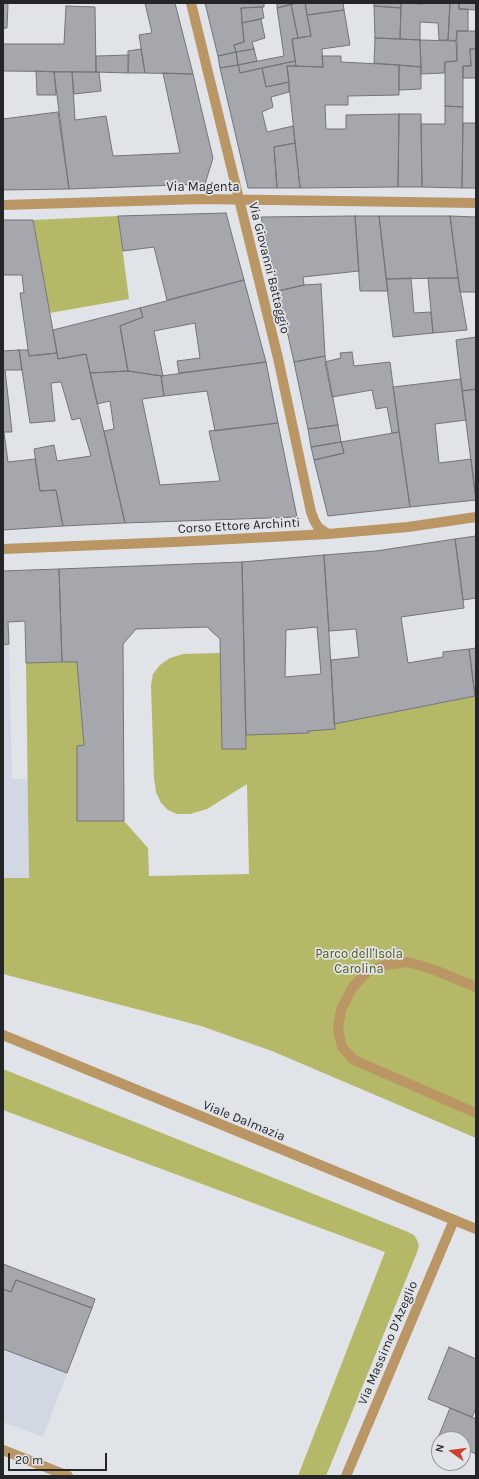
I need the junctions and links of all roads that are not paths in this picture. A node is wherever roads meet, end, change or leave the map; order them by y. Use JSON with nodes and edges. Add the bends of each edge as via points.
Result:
{"nodes":[{"id":1,"x":191,"y":3,"type":"edge"},
{"id":2,"x":238,"y":200,"type":"junction"},
{"id":3,"x":476,"y":203,"type":"edge"},
{"id":4,"x":3,"y":205,"type":"edge"},
{"id":5,"x":476,"y":517,"type":"edge"},
{"id":6,"x":328,"y":534,"type":"junction"},
{"id":7,"x":3,"y":549,"type":"edge"},
{"id":8,"x":476,"y":987,"type":"edge"},
{"id":9,"x":3,"y":1035,"type":"edge"},
{"id":10,"x":476,"y":1113,"type":"edge"},
{"id":11,"x":454,"y":1220,"type":"junction"},
{"id":12,"x":476,"y":1229,"type":"edge"},
{"id":13,"x":3,"y":1450,"type":"edge"},
{"id":14,"x":68,"y":1476,"type":"edge"},
{"id":15,"x":346,"y":1476,"type":"edge"}],
"edges":[{"from":1,"to":2,"type":"street","name":"Via Giovanni Battaggio"},
{"from":2,"to":3,"type":"street","name":"Via Magenta"},
{"from":2,"to":4,"type":"street","name":"Via Magenta"},
{"from":2,"to":6,"type":"street","name":"Via Giovanni Battaggio","via":[[278,358],[311,512],[318,527]]},
{"from":5,"to":6,"type":"street","name":"Corso Ettore Archinti","via":[[408,527]]},
{"from":6,"to":7,"type":"street","name":"Corso Ettore Archinti"},
{"from":8,"to":10,"type":"street","via":[[437,970],[407,962],[386,965],[368,972],[352,988],[341,1010],[338,1029],[342,1047],[354,1060]]},
{"from":9,"to":11,"type":"street","name":"Viale Dalmazia"},
{"from":11,"to":12,"type":"street","name":"Viale Dalmazia"},
{"from":11,"to":15,"type":"street","name":"Via Massimo D’Azeglio"},
{"from":13,"to":14,"type":"street"}]}
